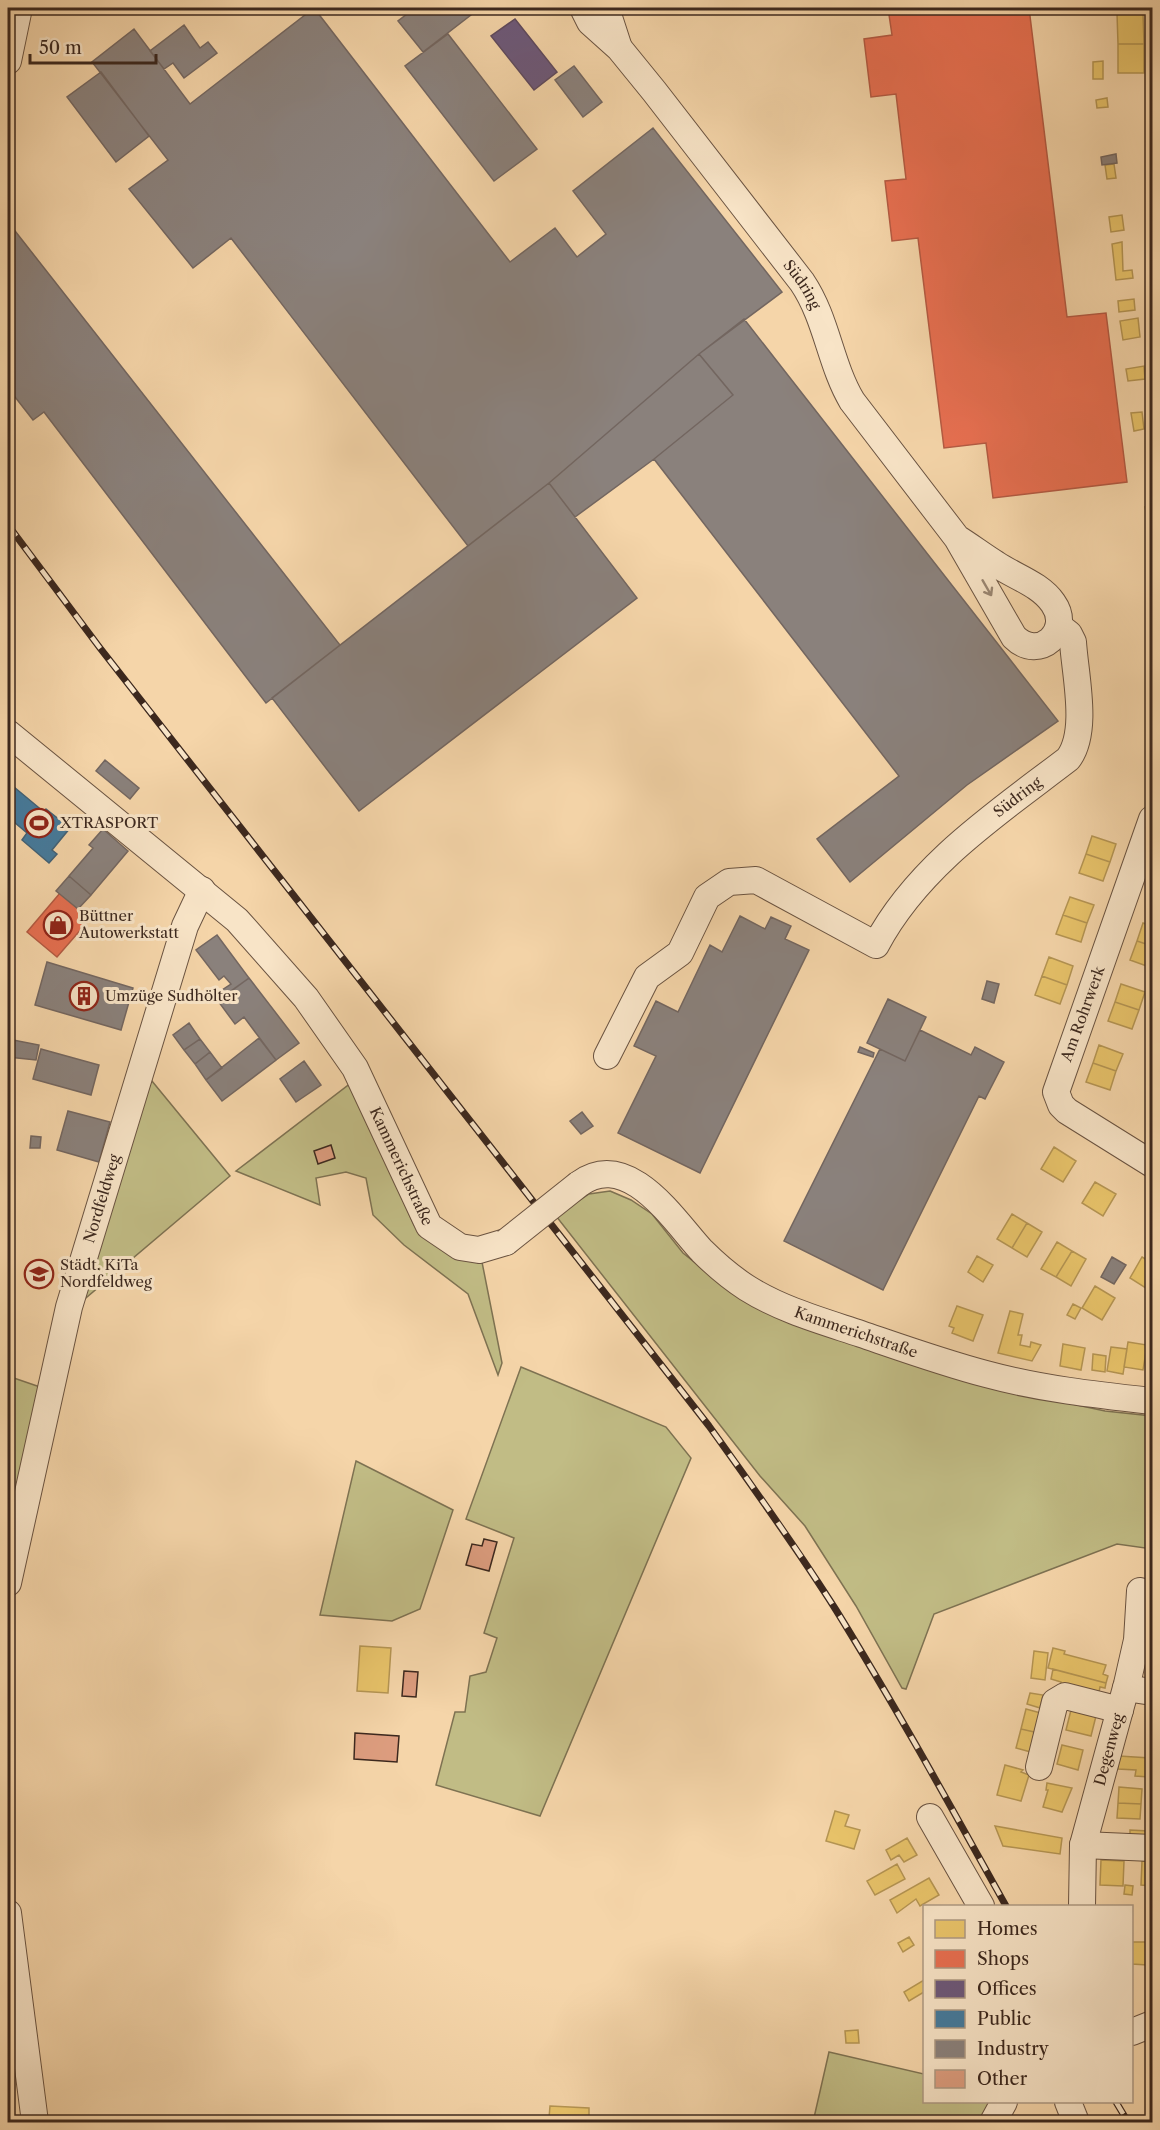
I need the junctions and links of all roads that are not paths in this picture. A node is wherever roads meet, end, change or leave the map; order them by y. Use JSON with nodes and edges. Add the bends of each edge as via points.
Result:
{"nodes":[{"id":1,"x":19,"y":8,"type":"edge"},
{"id":2,"x":583,"y":8,"type":"edge"},
{"id":3,"x":606,"y":8,"type":"edge"},
{"id":4,"x":619,"y":48,"type":"junction"},
{"id":5,"x":8,"y":61,"type":"edge"},
{"id":6,"x":957,"y":537,"type":"junction"},
{"id":7,"x":1060,"y":627,"type":"junction"},
{"id":8,"x":8,"y":733,"type":"edge"},
{"id":9,"x":1152,"y":819,"type":"edge"},
{"id":10,"x":202,"y":890,"type":"junction"},
{"id":11,"x":607,"y":1056,"type":"dead end"},
{"id":12,"x":1152,"y":1164,"type":"edge"},
{"id":13,"x":1152,"y":1401,"type":"edge"},
{"id":14,"x":8,"y":1583,"type":"edge"},
{"id":15,"x":1140,"y":1591,"type":"dead end"},
{"id":16,"x":1152,"y":1692,"type":"edge"},
{"id":17,"x":1123,"y":1699,"type":"junction"},
{"id":18,"x":1039,"y":1767,"type":"dead end"},
{"id":19,"x":930,"y":1817,"type":"dead end"},
{"id":20,"x":1083,"y":1845,"type":"junction"},
{"id":21,"x":1152,"y":1848,"type":"edge"},
{"id":22,"x":980,"y":1905,"type":"edge"},
{"id":23,"x":1082,"y":1905,"type":"edge"},
{"id":24,"x":8,"y":1913,"type":"edge"},
{"id":25,"x":1152,"y":2024,"type":"edge"},
{"id":26,"x":1133,"y":2031,"type":"edge"},
{"id":27,"x":1003,"y":2103,"type":"edge"},
{"id":28,"x":1068,"y":2103,"type":"edge"},
{"id":29,"x":34,"y":2122,"type":"edge"},
{"id":30,"x":993,"y":2122,"type":"edge"},
{"id":31,"x":1076,"y":2122,"type":"edge"}],
"edges":[{"from":1,"to":5,"type":"street"},
{"from":2,"to":4,"type":"street","name":"Südring","via":[[590,22]]},
{"from":3,"to":4,"type":"street","name":"Südring"},
{"from":4,"to":6,"type":"street","name":"Südring","via":[[802,282],[820,314],[852,401]]},
{"from":6,"to":7,"type":"street","name":"Südring","via":[[1047,595],[1060,616]]},
{"from":6,"to":7,"type":"street","name":"Südring","one_way":true,"via":[[1021,644],[1040,648],[1055,637]]},
{"from":7,"to":11,"type":"street","name":"Südring","via":[[1072,642],[1080,729],[1075,750],[965,840],[922,882],[876,945],[756,880],[729,882],[707,897],[680,953],[647,977]]},
{"from":8,"to":10,"type":"street","name":"Kammerichstraße"},
{"from":9,"to":12,"type":"street","name":"Am Rohrwerk","via":[[1056,1092],[1067,1111]]},
{"from":10,"to":13,"type":"street","name":"Kammerichstraße","bridge":true,"via":[[260,945],[348,1054],[429,1226],[460,1247],[479,1250],[506,1242],[579,1184],[605,1175],[642,1187],[663,1204],[700,1249],[730,1277],[785,1308],[987,1374],[1078,1393]]},
{"from":10,"to":14,"type":"street","name":"Nordfeldweg","via":[[185,926],[69,1307]]},
{"from":15,"to":17,"type":"street","name":"Degenweg","via":[[1137,1640]]},
{"from":16,"to":17,"type":"street"},
{"from":17,"to":18,"type":"street","via":[[1065,1696],[1055,1702]]},
{"from":17,"to":20,"type":"street","name":"Degenweg"},
{"from":19,"to":22,"type":"street"},
{"from":20,"to":21,"type":"street"},
{"from":20,"to":23,"type":"street","name":"Degenweg"},
{"from":24,"to":29,"type":"street"},
{"from":25,"to":26,"type":"street"},
{"from":27,"to":30,"type":"street"},
{"from":28,"to":31,"type":"street"}]}
